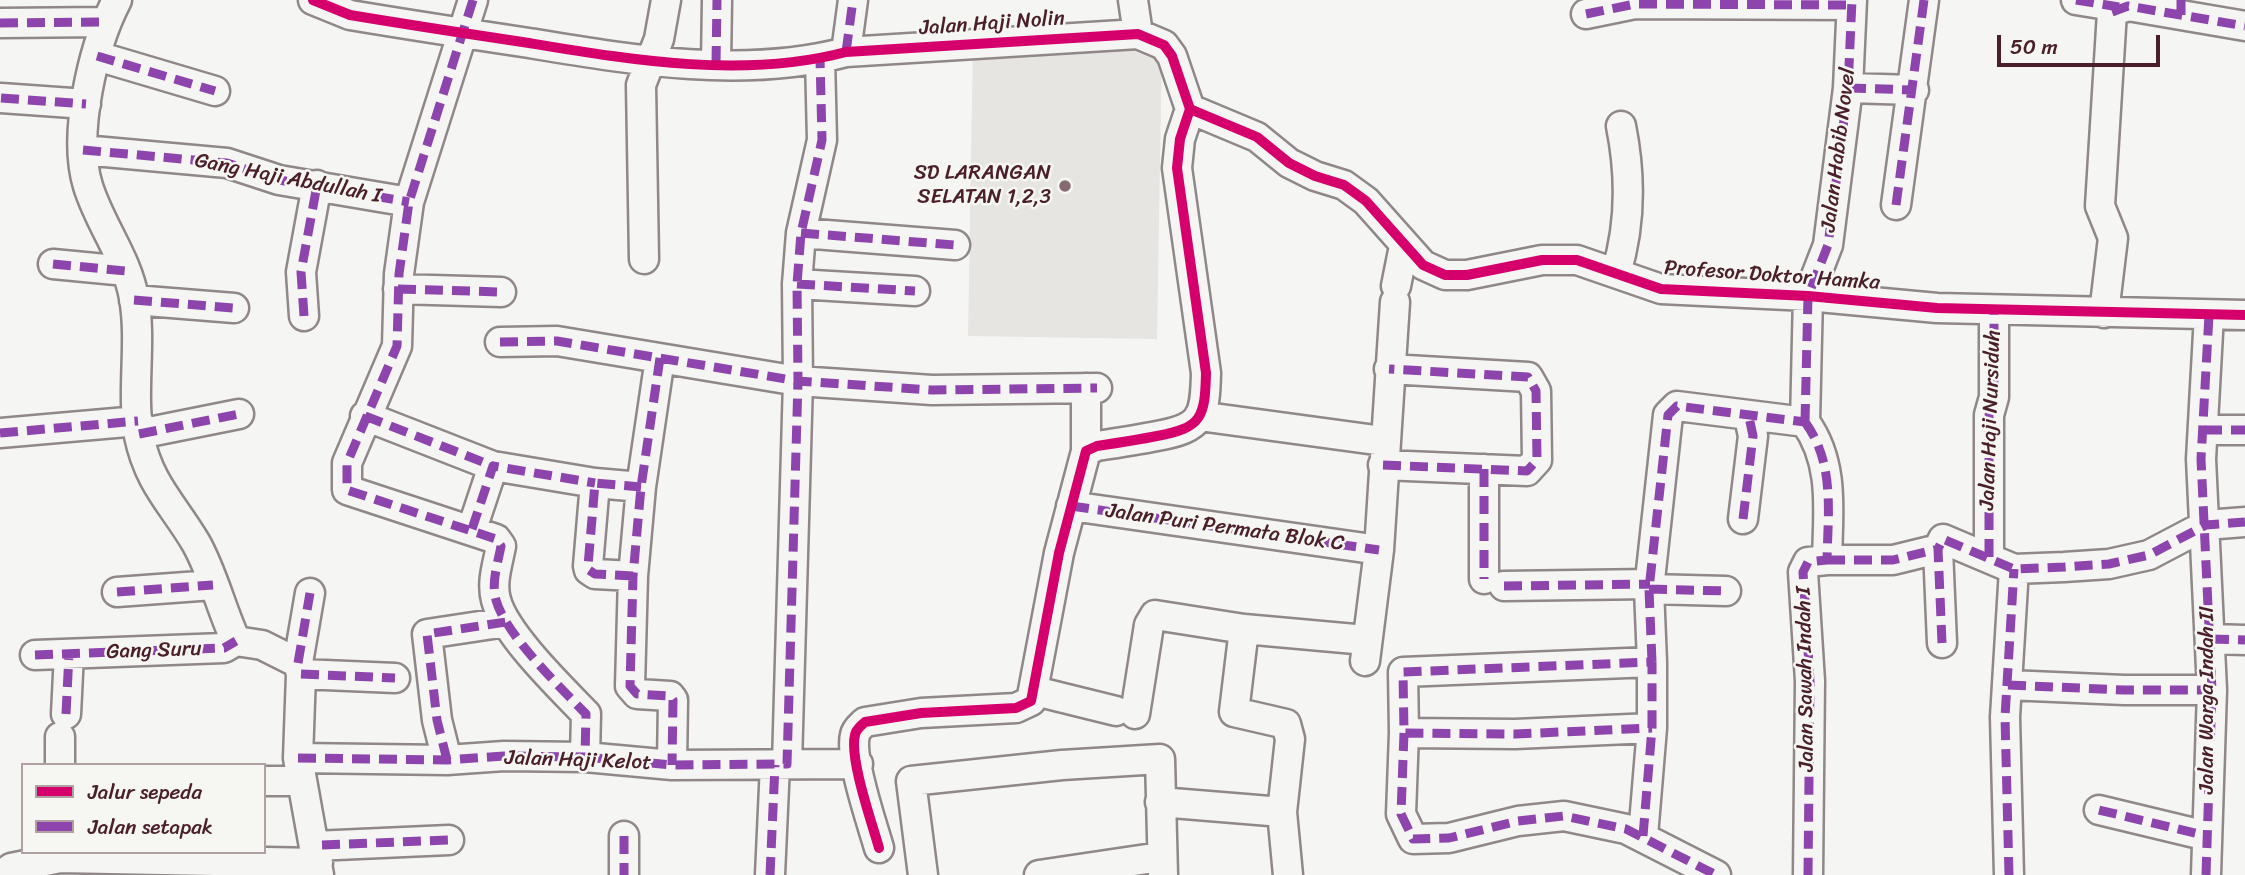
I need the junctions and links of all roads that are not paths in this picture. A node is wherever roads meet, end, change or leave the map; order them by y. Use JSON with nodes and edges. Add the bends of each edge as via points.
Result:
{"nodes":[{"id":1,"x":313,"y":0,"type":"edge"},
{"id":2,"x":473,"y":0,"type":"edge"},
{"id":3,"x":666,"y":0,"type":"edge"},
{"id":4,"x":717,"y":0,"type":"edge"},
{"id":5,"x":853,"y":0,"type":"edge"},
{"id":6,"x":1133,"y":0,"type":"edge"},
{"id":7,"x":1924,"y":0,"type":"edge"},
{"id":8,"x":2076,"y":0,"type":"edge"},
{"id":9,"x":1636,"y":2,"type":"edge"},
{"id":10,"x":1851,"y":3,"type":"edge"},
{"id":11,"x":2181,"y":7,"type":"edge"},
{"id":12,"x":2115,"y":9,"type":"junction"},
{"id":13,"x":111,"y":11,"type":"edge"},
{"id":14,"x":1586,"y":14,"type":"dead end"},
{"id":15,"x":0,"y":23,"type":"edge"},
{"id":16,"x":2245,"y":26,"type":"edge"},
{"id":17,"x":465,"y":33,"type":"junction"},
{"id":18,"x":1138,"y":34,"type":"junction"},
{"id":19,"x":97,"y":55,"type":"junction"},
{"id":20,"x":833,"y":55,"type":"junction"},
{"id":21,"x":650,"y":60,"type":"junction"},
{"id":22,"x":716,"y":64,"type":"junction"},
{"id":23,"x":1848,"y":88,"type":"junction"},
{"id":24,"x":1914,"y":90,"type":"junction"},
{"id":25,"x":215,"y":91,"type":"dead end"},
{"id":26,"x":1,"y":98,"type":"edge"},
{"id":27,"x":86,"y":104,"type":"junction"},
{"id":28,"x":1190,"y":109,"type":"junction"},
{"id":29,"x":1621,"y":126,"type":"dead end"},
{"id":30,"x":83,"y":150,"type":"junction"},
{"id":31,"x":317,"y":185,"type":"junction"},
{"id":32,"x":409,"y":202,"type":"junction"},
{"id":33,"x":1896,"y":205,"type":"dead end"},
{"id":34,"x":801,"y":233,"type":"junction"},
{"id":35,"x":955,"y":245,"type":"dead end"},
{"id":36,"x":1404,"y":246,"type":"junction"},
{"id":37,"x":645,"y":259,"type":"dead end"},
{"id":38,"x":53,"y":264,"type":"dead end"},
{"id":39,"x":126,"y":271,"type":"junction"},
{"id":40,"x":1616,"y":273,"type":"junction"},
{"id":41,"x":797,"y":284,"type":"junction"},
{"id":42,"x":398,"y":289,"type":"junction"},
{"id":43,"x":915,"y":291,"type":"dead end"},
{"id":44,"x":501,"y":292,"type":"dead end"},
{"id":45,"x":1808,"y":296,"type":"junction"},
{"id":46,"x":134,"y":300,"type":"junction"},
{"id":47,"x":234,"y":308,"type":"dead end"},
{"id":48,"x":1994,"y":310,"type":"junction"},
{"id":49,"x":2104,"y":313,"type":"junction"},
{"id":50,"x":2209,"y":315,"type":"junction"},
{"id":51,"x":2245,"y":315,"type":"edge"},
{"id":52,"x":304,"y":316,"type":"dead end"},
{"id":53,"x":500,"y":342,"type":"dead end"},
{"id":54,"x":660,"y":358,"type":"junction"},
{"id":55,"x":1390,"y":369,"type":"junction"},
{"id":56,"x":798,"y":381,"type":"junction"},
{"id":57,"x":239,"y":414,"type":"dead end"},
{"id":58,"x":365,"y":416,"type":"junction"},
{"id":59,"x":1199,"y":416,"type":"junction"},
{"id":60,"x":1749,"y":417,"type":"junction"},
{"id":61,"x":1805,"y":422,"type":"junction"},
{"id":62,"x":139,"y":428,"type":"junction"},
{"id":63,"x":2204,"y":430,"type":"junction"},
{"id":64,"x":2245,"y":430,"type":"edge"},
{"id":65,"x":0,"y":433,"type":"edge"},
{"id":66,"x":1086,"y":451,"type":"junction"},
{"id":67,"x":1383,"y":453,"type":"junction"},
{"id":68,"x":493,"y":466,"type":"junction"},
{"id":69,"x":1484,"y":469,"type":"junction"},
{"id":70,"x":595,"y":483,"type":"junction"},
{"id":71,"x":640,"y":487,"type":"junction"},
{"id":72,"x":1071,"y":506,"type":"junction"},
{"id":73,"x":1743,"y":519,"type":"dead end"},
{"id":74,"x":2245,"y":522,"type":"edge"},
{"id":75,"x":2206,"y":525,"type":"junction"},
{"id":76,"x":472,"y":529,"type":"junction"},
{"id":77,"x":1989,"y":544,"type":"junction"},
{"id":78,"x":1938,"y":549,"type":"junction"},
{"id":79,"x":1379,"y":550,"type":"junction"},
{"id":80,"x":1827,"y":560,"type":"junction"},
{"id":81,"x":2014,"y":569,"type":"junction"},
{"id":82,"x":633,"y":576,"type":"junction"},
{"id":83,"x":213,"y":585,"type":"junction"},
{"id":84,"x":1649,"y":587,"type":"junction"},
{"id":85,"x":1726,"y":591,"type":"dead end"},
{"id":86,"x":117,"y":592,"type":"dead end"},
{"id":87,"x":310,"y":593,"type":"dead end"},
{"id":88,"x":506,"y":622,"type":"junction"},
{"id":89,"x":1244,"y":629,"type":"junction"},
{"id":90,"x":2211,"y":639,"type":"junction"},
{"id":91,"x":2245,"y":640,"type":"edge"},
{"id":92,"x":236,"y":641,"type":"junction"},
{"id":93,"x":1942,"y":643,"type":"dead end"},
{"id":94,"x":35,"y":654,"type":"dead end"},
{"id":95,"x":69,"y":654,"type":"junction"},
{"id":96,"x":1652,"y":662,"type":"junction"},
{"id":97,"x":300,"y":668,"type":"junction"},
{"id":98,"x":395,"y":678,"type":"dead end"},
{"id":99,"x":2008,"y":685,"type":"junction"},
{"id":100,"x":2212,"y":690,"type":"junction"},
{"id":101,"x":1035,"y":691,"type":"junction"},
{"id":102,"x":1652,"y":728,"type":"junction"},
{"id":103,"x":1404,"y":733,"type":"junction"},
{"id":104,"x":585,"y":757,"type":"junction"},
{"id":105,"x":447,"y":760,"type":"junction"},
{"id":106,"x":60,"y":763,"type":"edge"},
{"id":107,"x":781,"y":764,"type":"junction"},
{"id":108,"x":858,"y":764,"type":"junction"},
{"id":109,"x":672,"y":765,"type":"junction"},
{"id":110,"x":288,"y":775,"type":"edge"},
{"id":111,"x":1160,"y":803,"type":"junction"},
{"id":112,"x":2099,"y":810,"type":"dead end"},
{"id":113,"x":1282,"y":812,"type":"junction"},
{"id":114,"x":624,"y":836,"type":"dead end"},
{"id":115,"x":1643,"y":836,"type":"junction"},
{"id":116,"x":2207,"y":836,"type":"junction"},
{"id":117,"x":449,"y":840,"type":"dead end"},
{"id":118,"x":879,"y":848,"type":"dead end"},
{"id":119,"x":60,"y":855,"type":"edge"},
{"id":120,"x":317,"y":861,"type":"edge"},
{"id":121,"x":1162,"y":866,"type":"edge"},
{"id":122,"x":2,"y":875,"type":"edge"},
{"id":123,"x":624,"y":875,"type":"edge"},
{"id":124,"x":771,"y":875,"type":"edge"},
{"id":125,"x":923,"y":875,"type":"edge"},
{"id":126,"x":1040,"y":875,"type":"edge"},
{"id":127,"x":1288,"y":875,"type":"edge"},
{"id":128,"x":1716,"y":875,"type":"edge"},
{"id":129,"x":1808,"y":875,"type":"edge"},
{"id":130,"x":2009,"y":875,"type":"edge"},
{"id":131,"x":2206,"y":875,"type":"edge"}],
"edges":[{"from":1,"to":17,"type":"street","name":"Jalan Haji Nolin","via":[[350,15]]},
{"from":2,"to":17,"type":"street"},
{"from":3,"to":21,"type":"street"},
{"from":4,"to":22,"type":"street"},
{"from":5,"to":20,"type":"street"},
{"from":6,"to":18,"type":"street"},
{"from":7,"to":24,"type":"street"},
{"from":8,"to":12,"type":"street"},
{"from":9,"to":10,"type":"street"},
{"from":9,"to":14,"type":"street"},
{"from":10,"to":23,"type":"street","name":"Jalan Habib Novel"},
{"from":11,"to":12,"type":"street"},
{"from":11,"to":16,"type":"street"},
{"from":12,"to":49,"type":"street","via":[[2100,206],[2113,238]]},
{"from":13,"to":15,"type":"street"},
{"from":13,"to":19,"type":"street"},
{"from":17,"to":21,"type":"street","name":"Jalan Haji Nolin"},
{"from":17,"to":32,"type":"street"},
{"from":18,"to":20,"type":"street","name":"Jalan Haji Nolin"},
{"from":18,"to":28,"type":"street","via":[[1164,46],[1172,56]]},
{"from":19,"to":25,"type":"street"},
{"from":19,"to":27,"type":"street"},
{"from":20,"to":22,"type":"street","name":"Jalan Haji Nolin","via":[[750,65]]},
{"from":20,"to":34,"type":"street","via":[[822,140]]},
{"from":21,"to":22,"type":"street","name":"Jalan Haji Nolin"},
{"from":21,"to":37,"type":"street","via":[[641,85]]},
{"from":23,"to":24,"type":"street"},
{"from":23,"to":45,"type":"street","name":"Jalan Habib Novel","via":[[1828,245]]},
{"from":24,"to":33,"type":"street"},
{"from":26,"to":27,"type":"street"},
{"from":27,"to":30,"type":"street"},
{"from":28,"to":36,"type":"street","name":"Profesor Doktor Hamka","via":[[1257,137],[1297,167],[1344,185],[1366,201]]},
{"from":28,"to":59,"type":"street","via":[[1177,168],[1206,373]]},
{"from":29,"to":40,"type":"street","via":[[1628,171],[1628,225]]},
{"from":30,"to":31,"type":"street","name":"Gang Haji Abdullah I","via":[[226,163],[279,180]]},
{"from":30,"to":39,"type":"street","via":[[88,185]]},
{"from":31,"to":32,"type":"street","name":"Gang Haji Abdullah I"},
{"from":31,"to":52,"type":"street","via":[[301,272]]},
{"from":32,"to":42,"type":"street"},
{"from":34,"to":35,"type":"street"},
{"from":34,"to":41,"type":"street"},
{"from":36,"to":40,"type":"street","name":"Profesor Doktor Hamka","via":[[1423,265],[1445,275],[1542,261],[1577,261]]},
{"from":36,"to":55,"type":"street","via":[[1395,294]]},
{"from":38,"to":39,"type":"street"},
{"from":39,"to":46,"type":"street"},
{"from":40,"to":45,"type":"street","name":"Profesor Doktor Hamka","via":[[1661,289]]},
{"from":41,"to":43,"type":"street"},
{"from":41,"to":56,"type":"street"},
{"from":42,"to":44,"type":"street"},
{"from":42,"to":58,"type":"street","via":[[397,346]]},
{"from":45,"to":48,"type":"street","name":"Profesor Doktor Hamka"},
{"from":45,"to":61,"type":"street"},
{"from":46,"to":47,"type":"street"},
{"from":46,"to":62,"type":"street"},
{"from":48,"to":49,"type":"street","name":"Profesor Doktor Hamka"},
{"from":48,"to":77,"type":"street","name":"Jalan Haji Nursiduh"},
{"from":49,"to":50,"type":"street","name":"Profesor Doktor Hamka"},
{"from":50,"to":51,"type":"street","name":"Profesor Doktor Hamka"},
{"from":50,"to":63,"type":"street","name":"Jalan Warga Indah II"},
{"from":53,"to":54,"type":"street","via":[[557,341]]},
{"from":54,"to":56,"type":"street"},
{"from":54,"to":71,"type":"street"},
{"from":55,"to":67,"type":"street"},
{"from":55,"to":69,"type":"street","via":[[1528,377],[1536,391],[1534,466],[1527,471]]},
{"from":56,"to":66,"type":"street","via":[[932,390],[1092,388]]},
{"from":56,"to":107,"type":"street"},
{"from":57,"to":62,"type":"street"},
{"from":58,"to":68,"type":"street"},
{"from":58,"to":76,"type":"street","via":[[347,463],[347,490]]},
{"from":59,"to":66,"type":"street","via":[[1186,431]]},
{"from":59,"to":67,"type":"street"},
{"from":60,"to":61,"type":"street"},
{"from":60,"to":73,"type":"street","via":[[1753,436]]},
{"from":60,"to":84,"type":"street","via":[[1677,406],[1668,415]]},
{"from":61,"to":80,"type":"street","name":"Jalan Sawah Indah I","via":[[1823,459],[1829,486]]},
{"from":62,"to":65,"type":"street"},
{"from":62,"to":83,"type":"street","via":[[146,463],[160,495],[196,544]]},
{"from":63,"to":64,"type":"street"},
{"from":63,"to":75,"type":"street","name":"Jalan Warga Indah II","via":[[2201,459]]},
{"from":66,"to":72,"type":"street"},
{"from":67,"to":69,"type":"street"},
{"from":67,"to":79,"type":"street"},
{"from":68,"to":70,"type":"street"},
{"from":68,"to":76,"type":"street"},
{"from":69,"to":84,"type":"street","via":[[1494,583]]},
{"from":70,"to":71,"type":"street"},
{"from":70,"to":82,"type":"street","via":[[589,570]]},
{"from":71,"to":82,"type":"street"},
{"from":72,"to":79,"type":"street","name":"Jalan Puri Permata Blok C"},
{"from":72,"to":101,"type":"street"},
{"from":74,"to":75,"type":"street"},
{"from":75,"to":81,"type":"street","via":[[2149,555],[2109,564]]},
{"from":75,"to":90,"type":"street","name":"Jalan Warga Indah II"},
{"from":76,"to":88,"type":"street","via":[[496,539],[501,546],[494,581]]},
{"from":77,"to":78,"type":"street","via":[[1943,539]]},
{"from":77,"to":81,"type":"street"},
{"from":78,"to":80,"type":"street","via":[[1893,560]]},
{"from":78,"to":93,"type":"street"},
{"from":79,"to":89,"type":"street","via":[[1365,651]]},
{"from":80,"to":129,"type":"street","name":"Jalan Sawah Indah I","via":[[1808,562],[1803,572],[1810,681]]},
{"from":81,"to":99,"type":"street"},
{"from":82,"to":109,"type":"street","via":[[630,686],[637,694],[673,700]]},
{"from":83,"to":86,"type":"street"},
{"from":83,"to":92,"type":"street"},
{"from":84,"to":85,"type":"street"},
{"from":84,"to":96,"type":"street"},
{"from":87,"to":97,"type":"street"},
{"from":88,"to":104,"type":"street","via":[[586,714]]},
{"from":88,"to":105,"type":"street","via":[[427,634],[437,720]]},
{"from":89,"to":101,"type":"street","via":[[1156,615],[1149,625],[1125,712]]},
{"from":89,"to":113,"type":"street","via":[[1234,712],[1286,724],[1290,739]]},
{"from":90,"to":91,"type":"street"},
{"from":90,"to":100,"type":"street","name":"Jalan Warga Indah II"},
{"from":92,"to":95,"type":"street","name":"Gang Suru","via":[[224,648]]},
{"from":92,"to":97,"type":"street","via":[[261,645]]},
{"from":94,"to":95,"type":"street","name":"Gang Suru"},
{"from":95,"to":106,"type":"street"},
{"from":96,"to":102,"type":"street"},
{"from":96,"to":103,"type":"street","via":[[1403,672]]},
{"from":97,"to":98,"type":"street"},
{"from":97,"to":110,"type":"street"},
{"from":99,"to":100,"type":"street"},
{"from":99,"to":130,"type":"street"},
{"from":100,"to":116,"type":"street","name":"Jalan Warga Indah II"},
{"from":101,"to":108,"type":"street","via":[[1031,701],[1016,708],[921,713],[865,722],[854,736]]},
{"from":102,"to":103,"type":"street"},
{"from":102,"to":115,"type":"street"},
{"from":103,"to":115,"type":"street","via":[[1401,814],[1413,839],[1449,838],[1518,821],[1564,816]]},
{"from":104,"to":105,"type":"street","name":"Jalan Haji Kelot"},
{"from":104,"to":109,"type":"street","name":"Jalan Haji Kelot"},
{"from":105,"to":110,"type":"street","name":"Jalan Haji Kelot"},
{"from":107,"to":108,"type":"street","name":"Jalan Haji Kelot"},
{"from":107,"to":109,"type":"street","name":"Jalan Haji Kelot"},
{"from":107,"to":124,"type":"street"},
{"from":108,"to":118,"type":"street"},
{"from":110,"to":120,"type":"street"},
{"from":111,"to":113,"type":"street"},
{"from":111,"to":121,"type":"street"},
{"from":111,"to":125,"type":"street","via":[[1160,759],[911,781]]},
{"from":112,"to":116,"type":"street"},
{"from":113,"to":127,"type":"street"},
{"from":114,"to":123,"type":"street"},
{"from":115,"to":128,"type":"street"},
{"from":116,"to":131,"type":"street","name":"Jalan Warga Indah II"},
{"from":117,"to":120,"type":"street"},
{"from":119,"to":120,"type":"street"},
{"from":119,"to":122,"type":"street","via":[[11,868]]},
{"from":121,"to":126,"type":"street"}]}
